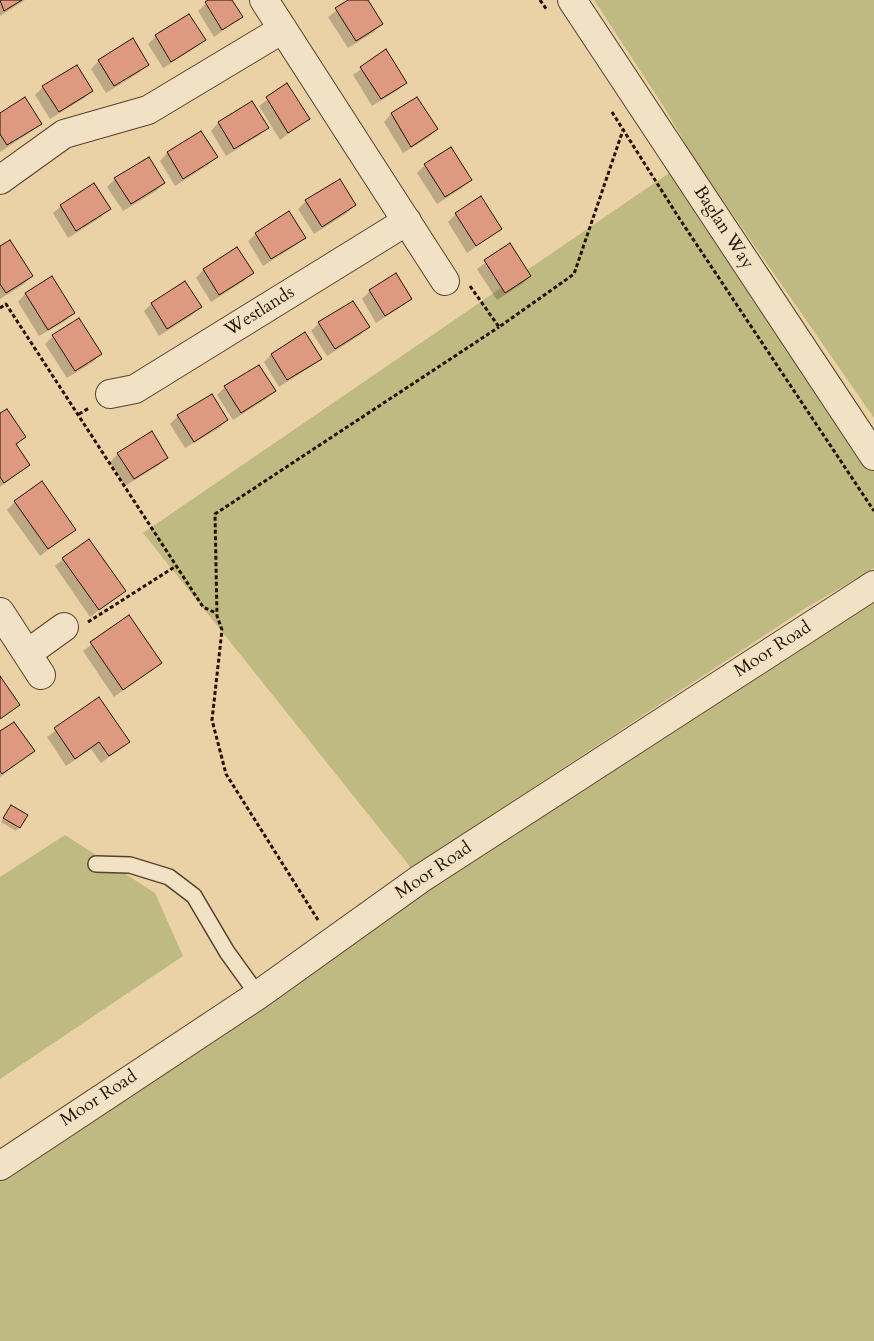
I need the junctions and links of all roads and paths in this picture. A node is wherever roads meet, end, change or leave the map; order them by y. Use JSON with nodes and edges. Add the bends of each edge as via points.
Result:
{"nodes":[{"id":1,"x":264,"y":0,"type":"edge"},
{"id":2,"x":540,"y":0,"type":"edge"},
{"id":3,"x":572,"y":0,"type":"edge"},
{"id":4,"x":550,"y":16,"type":"dead end"},
{"id":5,"x":283,"y":29,"type":"junction"},
{"id":6,"x":608,"y":105,"type":"dead end"},
{"id":7,"x":623,"y":130,"type":"junction"},
{"id":8,"x":0,"y":180,"type":"edge"},
{"id":9,"x":407,"y":221,"type":"junction"},
{"id":10,"x":444,"y":281,"type":"joint"},
{"id":11,"x":0,"y":308,"type":"edge"},
{"id":12,"x":500,"y":327,"type":"junction"},
{"id":13,"x":110,"y":394,"type":"dead end"},
{"id":14,"x":874,"y":456,"type":"edge"},
{"id":15,"x":874,"y":511,"type":"edge"},
{"id":16,"x":176,"y":566,"type":"junction"},
{"id":17,"x":874,"y":585,"type":"edge"},
{"id":18,"x":0,"y":612,"type":"edge"},
{"id":19,"x":216,"y":613,"type":"junction"},
{"id":20,"x":64,"y":627,"type":"joint"},
{"id":21,"x":96,"y":864,"type":"dead end"},
{"id":22,"x":322,"y":926,"type":"dead end"},
{"id":23,"x":258,"y":995,"type":"junction"},
{"id":24,"x":0,"y":1166,"type":"edge"}],
"edges":[{"from":1,"to":5,"type":"street"},
{"from":2,"to":4,"type":"path"},
{"from":3,"to":14,"type":"street","name":"Baglan Way"},
{"from":5,"to":8,"type":"street","via":[[148,110],[64,134]]},
{"from":5,"to":9,"type":"street"},
{"from":6,"to":7,"type":"path"},
{"from":7,"to":12,"type":"path","via":[[574,274]]},
{"from":7,"to":15,"type":"path"},
{"from":9,"to":10,"type":"street"},
{"from":9,"to":13,"type":"street","name":"Westlands","via":[[135,389]]},
{"from":10,"to":12,"type":"path","via":[[470,286]]},
{"from":11,"to":16,"type":"path","via":[[6,304]]},
{"from":12,"to":19,"type":"path","via":[[215,514]]},
{"from":16,"to":19,"type":"path","via":[[203,607]]},
{"from":16,"to":20,"type":"path","via":[[76,630]]},
{"from":17,"to":23,"type":"street","name":"Moor Road","via":[[420,879]]},
{"from":18,"to":20,"type":"street","via":[[35,664]]},
{"from":19,"to":22,"type":"path","via":[[222,630],[212,720],[226,774]]},
{"from":21,"to":23,"type":"lane","via":[[130,865],[169,877],[194,896],[227,952]]},
{"from":23,"to":24,"type":"street","name":"Moor Road"}]}
